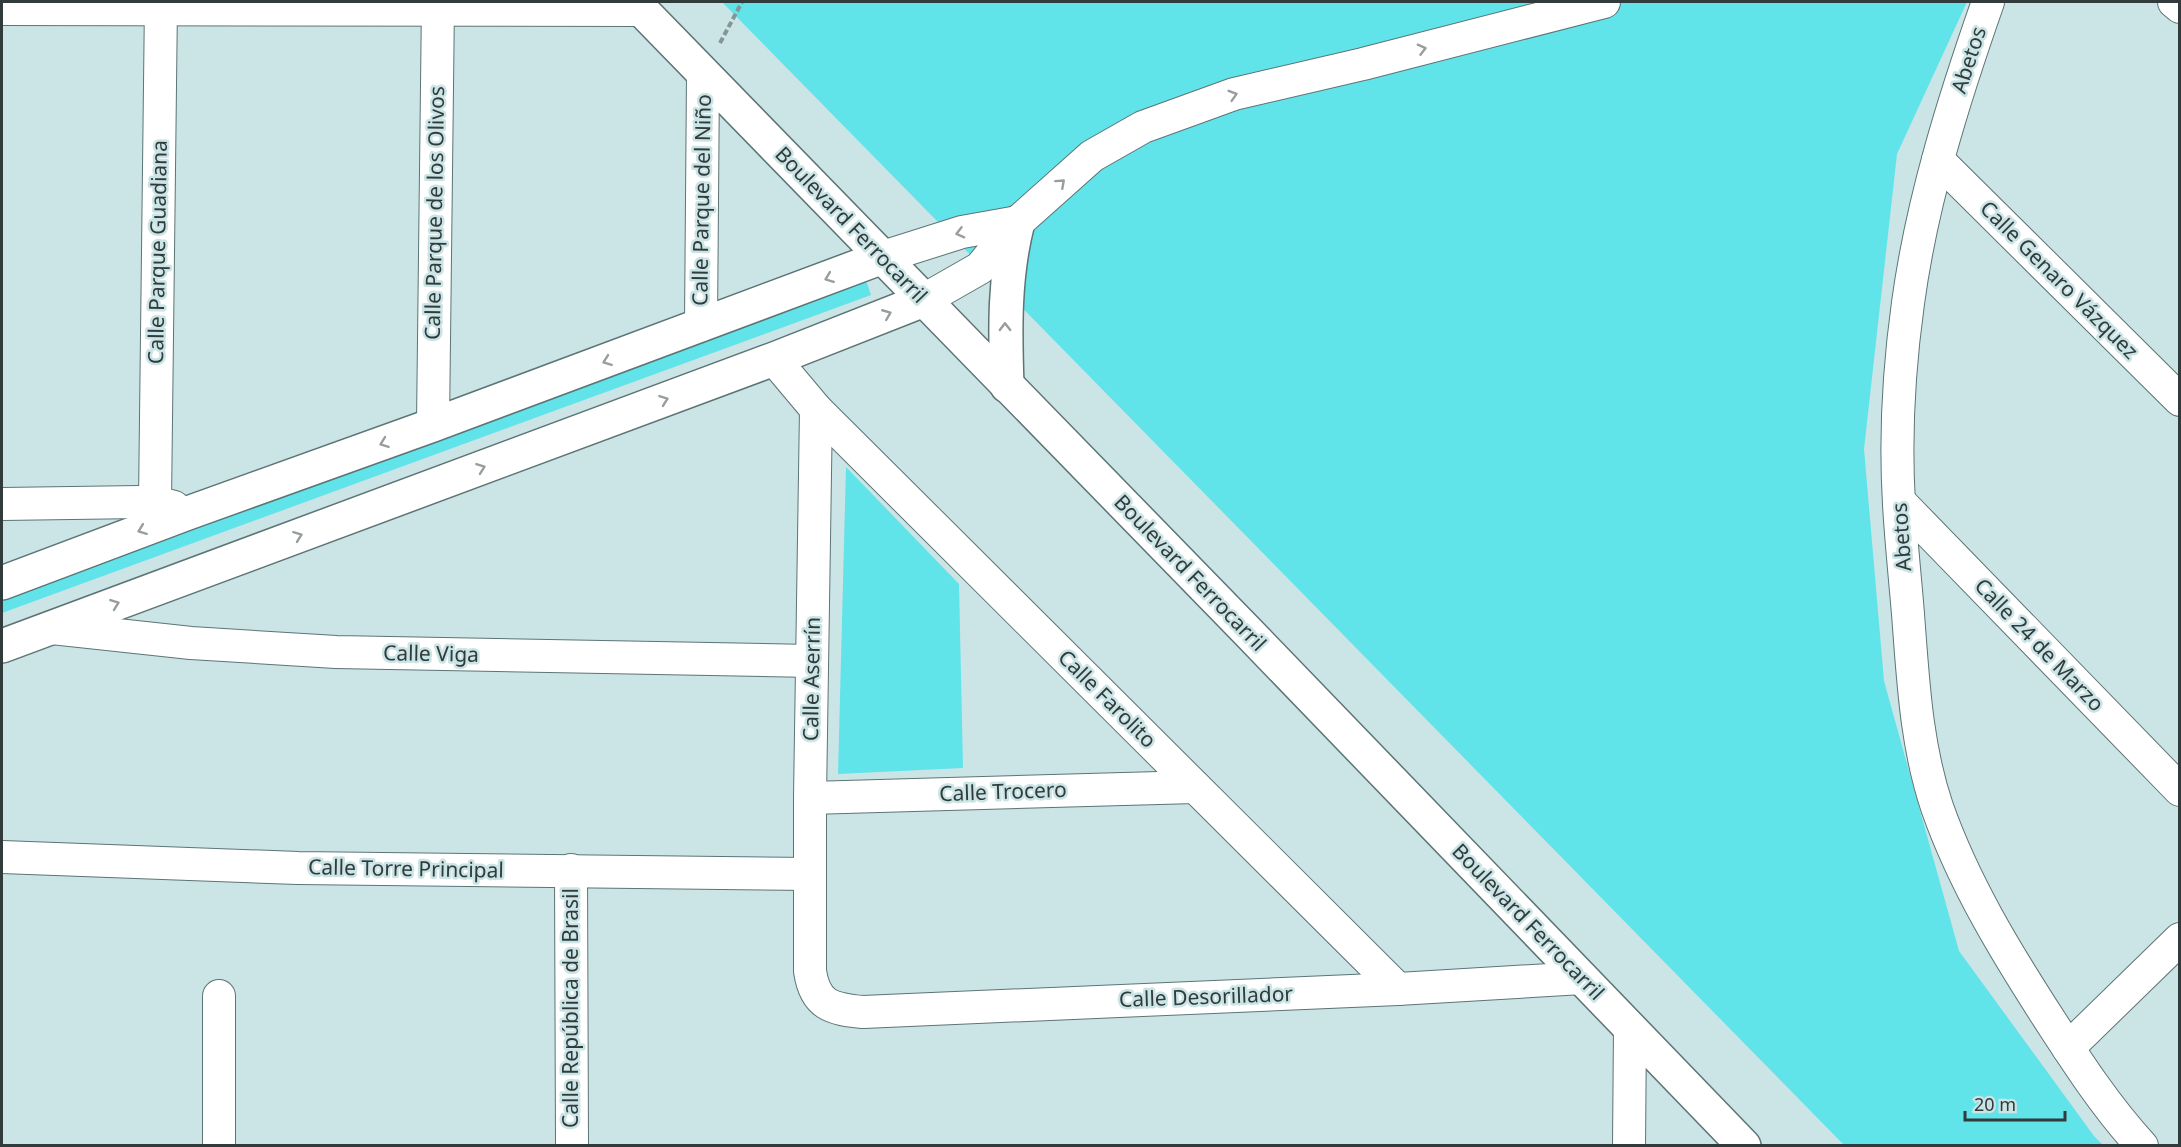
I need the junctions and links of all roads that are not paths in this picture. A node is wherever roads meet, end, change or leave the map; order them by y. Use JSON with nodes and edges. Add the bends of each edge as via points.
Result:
{"nodes":[{"id":1,"x":1604,"y":2,"type":"edge"},
{"id":2,"x":1988,"y":2,"type":"edge"},
{"id":3,"x":2174,"y":2,"type":"edge"},
{"id":4,"x":161,"y":5,"type":"edge"},
{"id":5,"x":438,"y":6,"type":"edge"},
{"id":6,"x":638,"y":6,"type":"edge"},
{"id":7,"x":2180,"y":7,"type":"edge"},
{"id":8,"x":2,"y":9,"type":"edge"},
{"id":9,"x":703,"y":75,"type":"junction"},
{"id":10,"x":1938,"y":160,"type":"junction"},
{"id":11,"x":1018,"y":222,"type":"junction"},
{"id":12,"x":883,"y":257,"type":"junction"},
{"id":13,"x":924,"y":300,"type":"junction"},
{"id":14,"x":701,"y":325,"type":"junction"},
{"id":15,"x":774,"y":359,"type":"junction"},
{"id":16,"x":1008,"y":386,"type":"junction"},
{"id":17,"x":2180,"y":400,"type":"edge"},
{"id":18,"x":816,"y":409,"type":"junction"},
{"id":19,"x":433,"y":425,"type":"junction"},
{"id":20,"x":1899,"y":501,"type":"junction"},
{"id":21,"x":155,"y":502,"type":"junction"},
{"id":22,"x":2,"y":504,"type":"edge"},
{"id":23,"x":188,"y":513,"type":"junction"},
{"id":24,"x":2,"y":583,"type":"edge"},
{"id":25,"x":52,"y":628,"type":"junction"},
{"id":26,"x":2,"y":646,"type":"edge"},
{"id":27,"x":812,"y":661,"type":"junction"},
{"id":28,"x":1195,"y":787,"type":"junction"},
{"id":29,"x":2180,"y":790,"type":"edge"},
{"id":30,"x":810,"y":798,"type":"junction"},
{"id":31,"x":2,"y":857,"type":"edge"},
{"id":32,"x":571,"y":870,"type":"junction"},
{"id":33,"x":810,"y":874,"type":"junction"},
{"id":34,"x":2180,"y":939,"type":"edge"},
{"id":35,"x":1582,"y":978,"type":"junction"},
{"id":36,"x":1398,"y":989,"type":"junction"},
{"id":37,"x":219,"y":996,"type":"dead end"},
{"id":38,"x":830,"y":1006,"type":"joint"},
{"id":39,"x":1630,"y":1028,"type":"junction"},
{"id":40,"x":2068,"y":1048,"type":"junction"},
{"id":41,"x":219,"y":1146,"type":"edge"},
{"id":42,"x":572,"y":1146,"type":"edge"},
{"id":43,"x":1629,"y":1146,"type":"edge"},
{"id":44,"x":1744,"y":1146,"type":"edge"},
{"id":45,"x":2142,"y":1146,"type":"edge"}],
"edges":[{"from":11,"to":1,"type":"street","one_way":true,"via":[[1092,156],[1143,127],[1234,94]]},
{"from":2,"to":10,"type":"street","name":"Abetos"},
{"from":3,"to":7,"type":"street"},
{"from":4,"to":5,"type":"street"},
{"from":4,"to":8,"type":"street"},
{"from":4,"to":21,"type":"street","name":"Calle Parque Guadiana"},
{"from":5,"to":6,"type":"street"},
{"from":5,"to":19,"type":"street","name":"Calle Parque de los Olivos"},
{"from":6,"to":9,"type":"main road","name":"Boulevard Ferrocarril"},
{"from":9,"to":12,"type":"main road","name":"Boulevard Ferrocarril"},
{"from":9,"to":14,"type":"street","name":"Calle Parque del Niño"},
{"from":10,"to":17,"type":"street","name":"Calle Genaro Vázquez"},
{"from":10,"to":20,"type":"street","name":"Abetos","via":[[1908,302],[1898,425]]},
{"from":11,"to":12,"type":"street","one_way":true,"via":[[962,232]]},
{"from":11,"to":13,"type":"street","via":[[980,267]]},
{"from":16,"to":11,"type":"main road","one_way":true,"via":[[1005,322],[1011,251]]},
{"from":12,"to":13,"type":"main road","name":"Boulevard Ferrocarril"},
{"from":12,"to":14,"type":"main road","one_way":true},
{"from":15,"to":13,"type":"main road","one_way":true},
{"from":13,"to":16,"type":"main road","name":"Boulevard Ferrocarril"},
{"from":14,"to":19,"type":"main road","one_way":true},
{"from":15,"to":18,"type":"street"},
{"from":25,"to":15,"type":"main road","one_way":true},
{"from":16,"to":35,"type":"main road","name":"Boulevard Ferrocarril"},
{"from":18,"to":27,"type":"street","name":"Calle Aserrín"},
{"from":18,"to":28,"type":"street","name":"Calle Farolito"},
{"from":19,"to":23,"type":"main road","one_way":true},
{"from":20,"to":29,"type":"street","name":"Calle 24 de Marzo"},
{"from":20,"to":40,"type":"street","name":"Abetos","via":[[1921,748],[1937,806],[1964,874],[1989,921]]},
{"from":21,"to":22,"type":"street"},
{"from":21,"to":23,"type":"street"},
{"from":23,"to":24,"type":"main road","one_way":true},
{"from":25,"to":26,"type":"main road"},
{"from":25,"to":27,"type":"street","name":"Calle Viga","via":[[191,643],[336,652]]},
{"from":27,"to":30,"type":"street","name":"Calle Aserrín"},
{"from":28,"to":30,"type":"street","name":"Calle Trocero"},
{"from":28,"to":36,"type":"street","name":"Calle Farolito"},
{"from":30,"to":33,"type":"street","name":"Calle Aserrín"},
{"from":31,"to":32,"type":"street","name":"Calle Torre Principal","via":[[298,868]]},
{"from":32,"to":33,"type":"street","name":"Calle Torre Principal"},
{"from":32,"to":42,"type":"street","name":"Calle República de Brasil"},
{"from":33,"to":38,"type":"street","name":"Calle Aserrín","via":[[811,979],[819,997]]},
{"from":34,"to":40,"type":"street"},
{"from":35,"to":36,"type":"street","name":"Calle Desorillador"},
{"from":35,"to":39,"type":"main road","name":"Boulevard Ferrocarril"},
{"from":36,"to":38,"type":"street","name":"Calle Desorillador","via":[[863,1012]]},
{"from":37,"to":41,"type":"street"},
{"from":39,"to":43,"type":"street"},
{"from":39,"to":44,"type":"main road","name":"Boulevard Ferrocarril"},
{"from":40,"to":45,"type":"street","name":"Abetos"}]}
